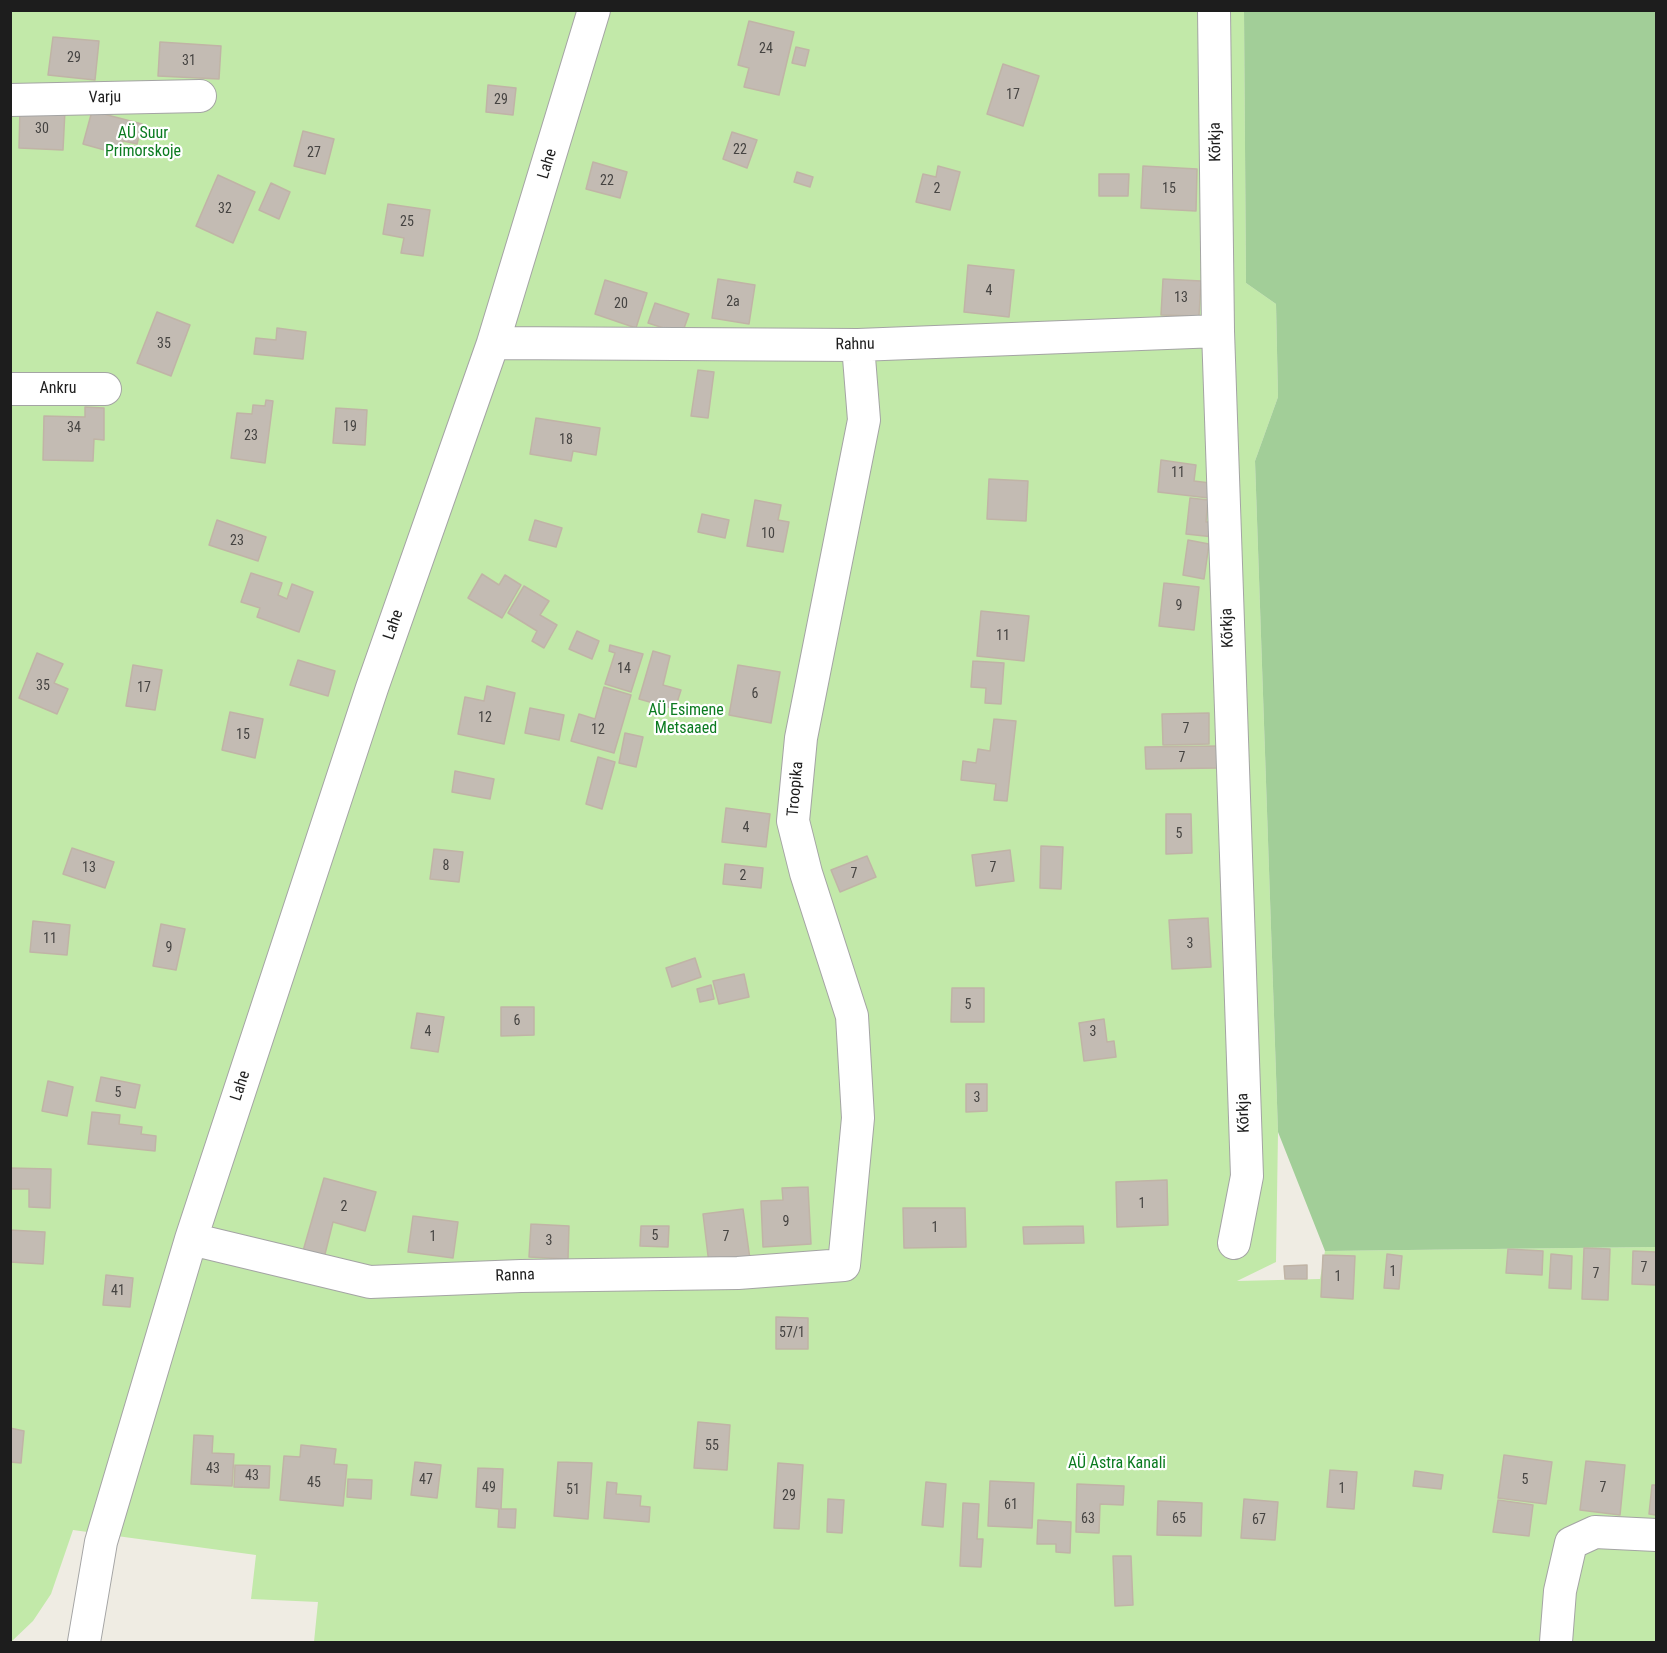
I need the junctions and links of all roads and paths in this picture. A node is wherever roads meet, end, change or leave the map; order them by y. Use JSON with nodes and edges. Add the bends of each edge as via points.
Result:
{"nodes":[{"id":1,"x":594,"y":10,"type":"edge"},
{"id":2,"x":1214,"y":10,"type":"edge"},
{"id":3,"x":200,"y":96,"type":"dead end"},
{"id":4,"x":10,"y":100,"type":"edge"},
{"id":5,"x":1218,"y":331,"type":"junction"},
{"id":6,"x":493,"y":343,"type":"junction"},
{"id":7,"x":858,"y":345,"type":"junction"},
{"id":8,"x":10,"y":389,"type":"edge"},
{"id":9,"x":105,"y":389,"type":"dead end"},
{"id":10,"x":191,"y":1239,"type":"junction"},
{"id":11,"x":1234,"y":1244,"type":"dead end"},
{"id":12,"x":844,"y":1265,"type":"joint"},
{"id":13,"x":1656,"y":1535,"type":"edge"},
{"id":14,"x":84,"y":1642,"type":"edge"},
{"id":15,"x":1557,"y":1642,"type":"edge"}],
"edges":[{"from":1,"to":6,"type":"street","name":"Lahe"},
{"from":2,"to":5,"type":"street","name":"Kõrkja"},
{"from":3,"to":4,"type":"street","name":"Varju"},
{"from":5,"to":7,"type":"street","name":"Rahnu"},
{"from":5,"to":11,"type":"street","name":"Kõrkja","via":[[1246,1176]]},
{"from":6,"to":7,"type":"street","name":"Rahnu"},
{"from":6,"to":10,"type":"street","name":"Lahe","via":[[372,688]]},
{"from":7,"to":12,"type":"street","name":"Troopika","via":[[864,420],[801,738],[793,821],[852,1016],[858,1118]]},
{"from":8,"to":9,"type":"street","name":"Ankru"},
{"from":10,"to":12,"type":"street","name":"Ranna","via":[[370,1282],[738,1273]]},
{"from":10,"to":14,"type":"street","name":"Lahe","via":[[101,1542]]},
{"from":13,"to":15,"type":"street","via":[[1595,1532],[1571,1543],[1560,1591]]}]}
